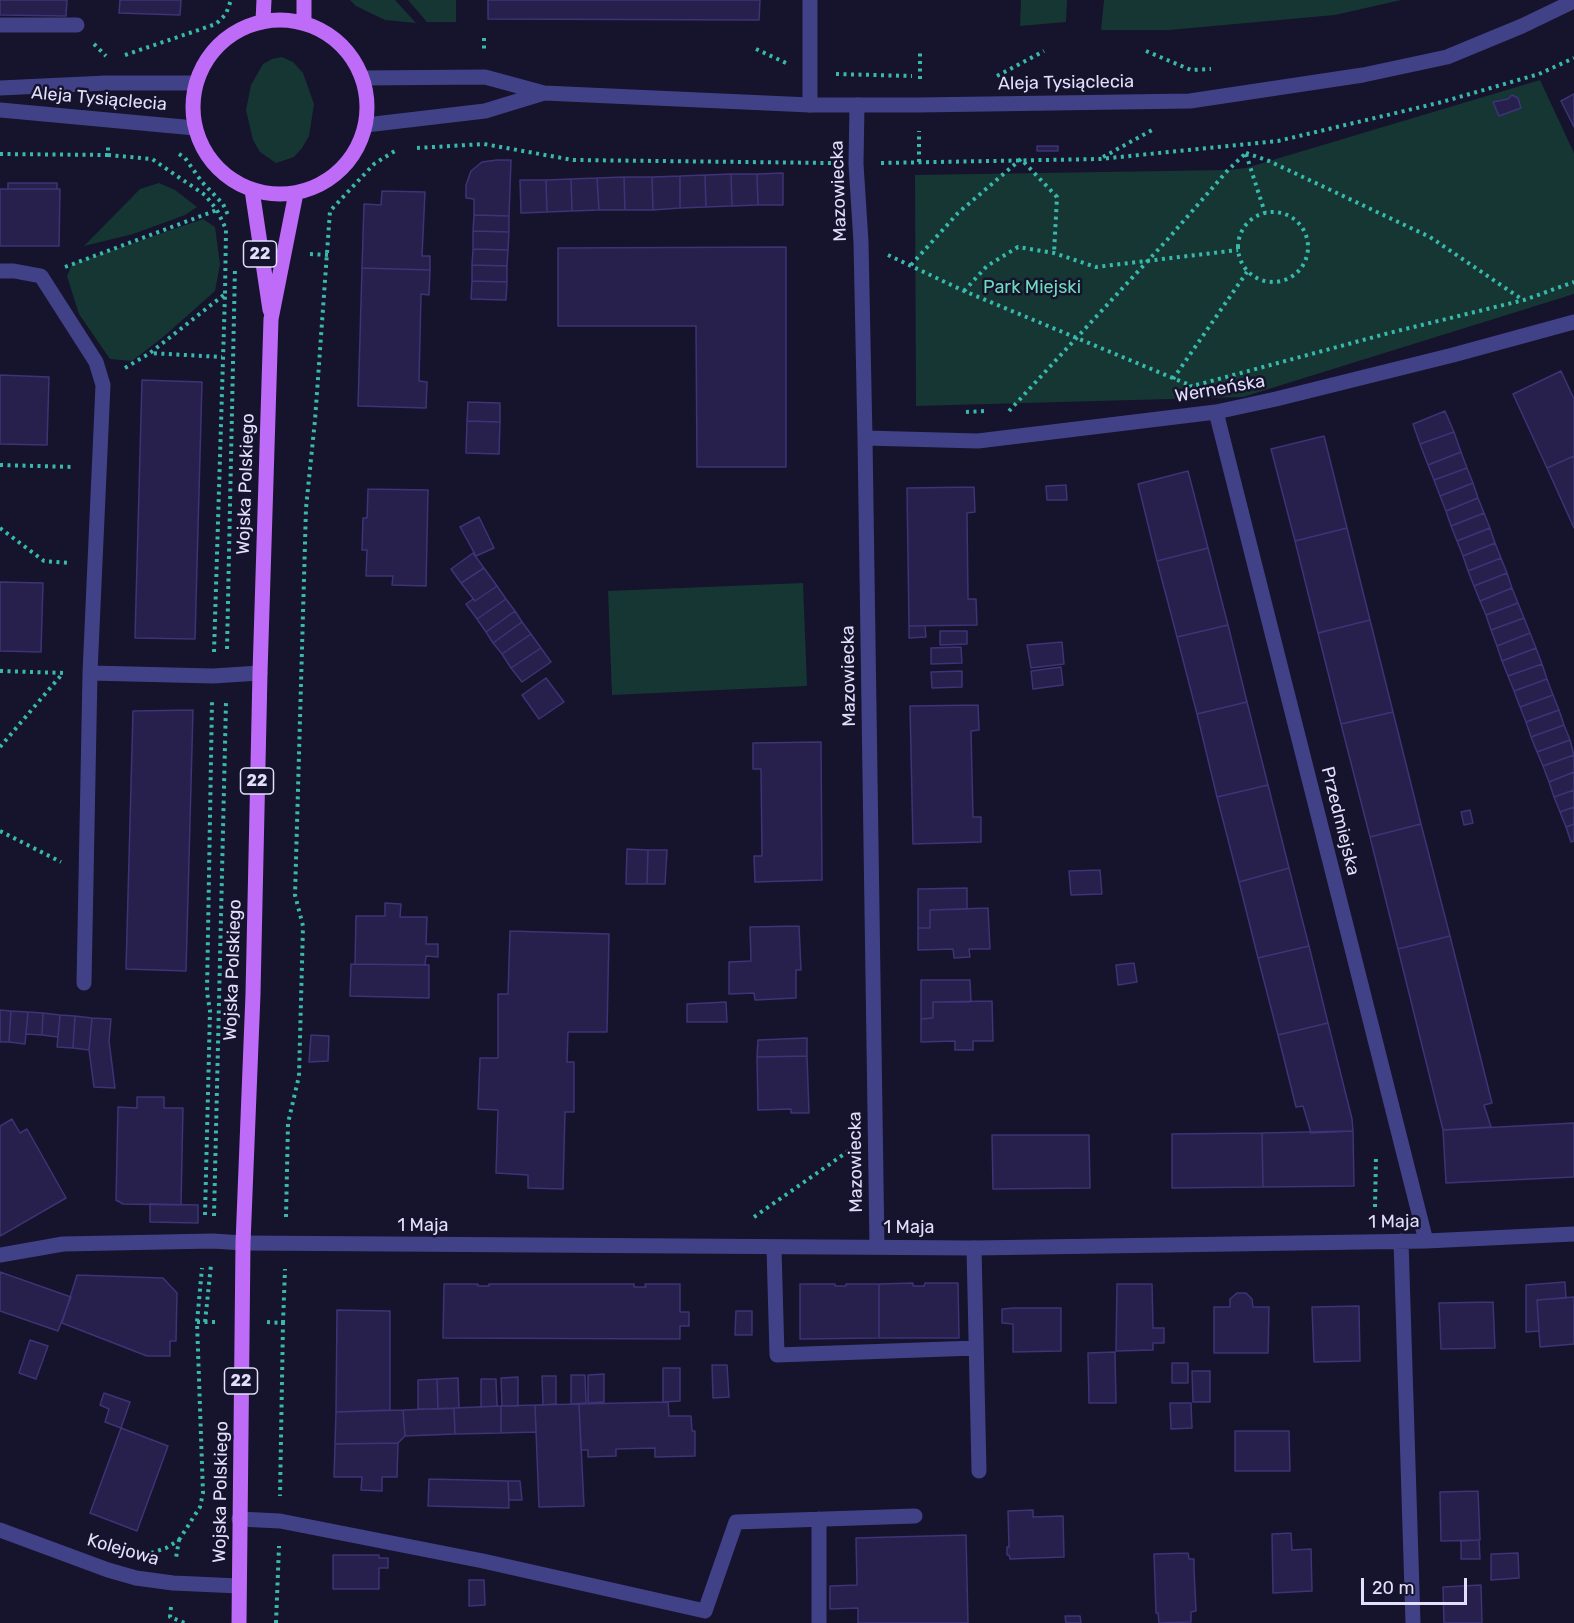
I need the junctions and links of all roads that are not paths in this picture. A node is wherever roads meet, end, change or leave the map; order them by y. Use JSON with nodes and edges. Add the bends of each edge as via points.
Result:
{"nodes":[{"id":1,"x":264,"y":0,"type":"edge"},
{"id":2,"x":304,"y":0,"type":"edge"},
{"id":3,"x":810,"y":0,"type":"edge"},
{"id":4,"x":1574,"y":1,"type":"edge"},
{"id":5,"x":263,"y":21,"type":"junction"},
{"id":6,"x":304,"y":22,"type":"junction"},
{"id":7,"x":0,"y":25,"type":"edge"},
{"id":8,"x":77,"y":25,"type":"dead end"},
{"id":9,"x":363,"y":78,"type":"junction"},
{"id":10,"x":196,"y":83,"type":"junction"},
{"id":11,"x":0,"y":88,"type":"edge"},
{"id":12,"x":544,"y":93,"type":"junction"},
{"id":13,"x":810,"y":105,"type":"junction"},
{"id":14,"x":857,"y":105,"type":"junction"},
{"id":15,"x":0,"y":110,"type":"edge"},
{"id":16,"x":366,"y":125,"type":"junction"},
{"id":17,"x":195,"y":128,"type":"junction"},
{"id":18,"x":252,"y":190,"type":"junction"},
{"id":19,"x":296,"y":193,"type":"junction"},
{"id":20,"x":0,"y":271,"type":"edge"},
{"id":21,"x":271,"y":319,"type":"junction"},
{"id":22,"x":1574,"y":322,"type":"edge"},
{"id":23,"x":1216,"y":412,"type":"junction"},
{"id":24,"x":865,"y":438,"type":"junction"},
{"id":25,"x":90,"y":673,"type":"junction"},
{"id":26,"x":260,"y":673,"type":"junction"},
{"id":27,"x":84,"y":982,"type":"dead end"},
{"id":28,"x":1574,"y":1234,"type":"edge"},
{"id":29,"x":1401,"y":1241,"type":"junction"},
{"id":30,"x":1426,"y":1241,"type":"junction"},
{"id":31,"x":243,"y":1243,"type":"junction"},
{"id":32,"x":877,"y":1247,"type":"junction"},
{"id":33,"x":774,"y":1248,"type":"junction"},
{"id":34,"x":974,"y":1248,"type":"junction"},
{"id":35,"x":0,"y":1255,"type":"edge"},
{"id":36,"x":976,"y":1348,"type":"junction"},
{"id":37,"x":979,"y":1471,"type":"dead end"},
{"id":38,"x":915,"y":1516,"type":"dead end"},
{"id":39,"x":239,"y":1519,"type":"junction"},
{"id":40,"x":819,"y":1520,"type":"junction"},
{"id":41,"x":0,"y":1530,"type":"edge"},
{"id":42,"x":239,"y":1586,"type":"junction"},
{"id":43,"x":706,"y":1617,"type":"edge"},
{"id":44,"x":239,"y":1623,"type":"edge"},
{"id":45,"x":819,"y":1623,"type":"edge"},
{"id":46,"x":1413,"y":1623,"type":"edge"}],
"edges":[{"from":1,"to":5,"type":"main road"},
{"from":2,"to":6,"type":"main road"},
{"from":3,"to":13,"type":"street"},
{"from":4,"to":14,"type":"street","name":"Aleja Tysiąclecia","via":[[1447,57],[1363,75],[1202,99]]},
{"from":5,"to":6,"type":"main road"},
{"from":5,"to":10,"type":"main road","via":[[233,33],[210,54]]},
{"from":6,"to":9,"type":"main road","via":[[330,34],[350,53]]},
{"from":7,"to":8,"type":"street"},
{"from":9,"to":12,"type":"street","name":"Aleja Tysiąclecia","via":[[485,77]]},
{"from":9,"to":16,"type":"main road","via":[[368,101]]},
{"from":10,"to":11,"type":"street","name":"Aleja Tysiąclecia"},
{"from":10,"to":17,"type":"main road","via":[[192,105]]},
{"from":12,"to":13,"type":"street","name":"Aleja Tysiąclecia"},
{"from":12,"to":16,"type":"street","name":"Aleja Tysiąclecia","via":[[485,111]]},
{"from":13,"to":14,"type":"street","name":"Aleja Tysiąclecia"},
{"from":14,"to":24,"type":"street","name":"Mazowiecka"},
{"from":15,"to":17,"type":"street","name":"Aleja Tysiąclecia"},
{"from":16,"to":19,"type":"main road","via":[[353,156],[328,181]]},
{"from":17,"to":18,"type":"main road","via":[[207,154],[226,176]]},
{"from":18,"to":19,"type":"main road"},
{"from":18,"to":21,"type":"main road","name":"Wojska Polskiego","number":"22"},
{"from":19,"to":21,"type":"main road","name":"Wojska Polskiego","number":"22"},
{"from":20,"to":25,"type":"street","via":[[41,276],[96,362],[103,385]]},
{"from":21,"to":26,"type":"main road","name":"Wojska Polskiego","number":"22"},
{"from":22,"to":23,"type":"street","name":"Werneńska","via":[[1453,356]]},
{"from":23,"to":24,"type":"street","name":"Werneńska","via":[[978,441]]},
{"from":23,"to":30,"type":"street","name":"Przedmiejska"},
{"from":24,"to":32,"type":"street","name":"Mazowiecka"},
{"from":25,"to":26,"type":"street"},
{"from":25,"to":27,"type":"street"},
{"from":26,"to":31,"type":"main road","name":"Wojska Polskiego","number":"22"},
{"from":28,"to":30,"type":"street","name":"1 Maja"},
{"from":29,"to":30,"type":"street","name":"1 Maja"},
{"from":29,"to":34,"type":"street","name":"1 Maja"},
{"from":29,"to":46,"type":"street"},
{"from":31,"to":33,"type":"street","name":"1 Maja"},
{"from":31,"to":35,"type":"street","name":"1 Maja","via":[[63,1244]]},
{"from":31,"to":39,"type":"main road","name":"Wojska Polskiego","number":"22"},
{"from":32,"to":33,"type":"street","name":"1 Maja"},
{"from":32,"to":34,"type":"street","name":"1 Maja"},
{"from":33,"to":36,"type":"street","via":[[777,1355]]},
{"from":34,"to":36,"type":"street"},
{"from":36,"to":37,"type":"street"},
{"from":38,"to":40,"type":"street"},
{"from":39,"to":42,"type":"main road","name":"Wojska Polskiego","number":"22"},
{"from":39,"to":43,"type":"street","via":[[280,1521],[483,1561]]},
{"from":40,"to":43,"type":"street","via":[[736,1522]]},
{"from":40,"to":45,"type":"street"},
{"from":41,"to":42,"type":"street","name":"Kolejowa","via":[[136,1578]]},
{"from":42,"to":44,"type":"main road","name":"Wojska Polskiego","number":"22"}]}
